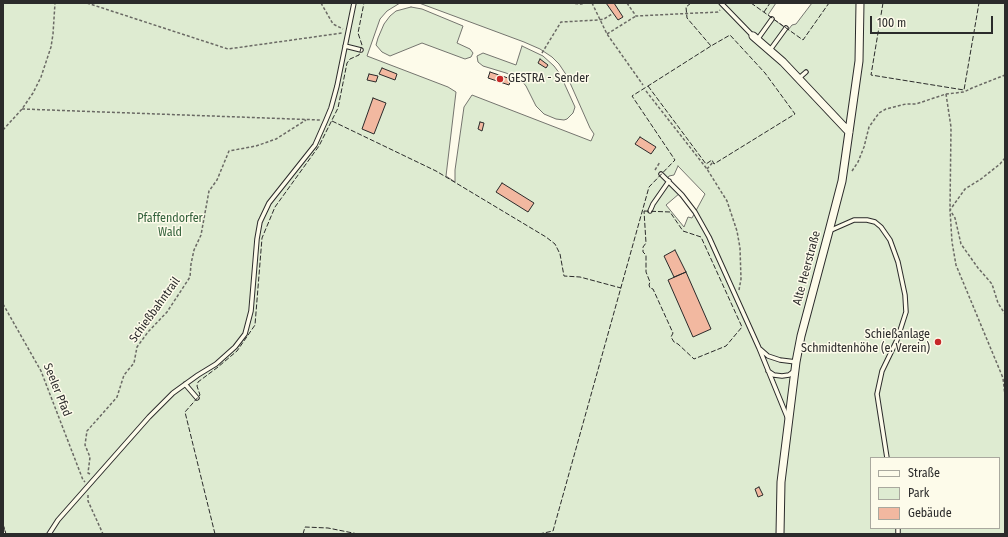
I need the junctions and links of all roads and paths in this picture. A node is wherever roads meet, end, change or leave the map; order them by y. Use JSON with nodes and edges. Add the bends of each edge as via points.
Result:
{"nodes":[{"id":1,"x":55,"y":3,"type":"edge"},
{"id":2,"x":88,"y":3,"type":"edge"},
{"id":3,"x":321,"y":3,"type":"edge"},
{"id":4,"x":354,"y":3,"type":"edge"},
{"id":5,"x":570,"y":3,"type":"edge"},
{"id":6,"x":585,"y":3,"type":"edge"},
{"id":7,"x":592,"y":3,"type":"edge"},
{"id":8,"x":627,"y":3,"type":"edge"},
{"id":9,"x":723,"y":5,"type":"edge"},
{"id":10,"x":860,"y":6,"type":"edge"},
{"id":11,"x":612,"y":14,"type":"dead end"},
{"id":12,"x":636,"y":16,"type":"junction"},
{"id":13,"x":772,"y":19,"type":"dead end"},
{"id":14,"x":599,"y":20,"type":"junction"},
{"id":15,"x":786,"y":28,"type":"dead end"},
{"id":16,"x":348,"y":31,"type":"junction"},
{"id":17,"x":607,"y":34,"type":"junction"},
{"id":18,"x":755,"y":38,"type":"junction"},
{"id":19,"x":345,"y":46,"type":"junction"},
{"id":20,"x":361,"y":50,"type":"dead end"},
{"id":21,"x":770,"y":50,"type":"junction"},
{"id":22,"x":542,"y":53,"type":"dead end"},
{"id":23,"x":806,"y":72,"type":"dead end"},
{"id":24,"x":1005,"y":75,"type":"edge"},
{"id":25,"x":798,"y":79,"type":"junction"},
{"id":26,"x":643,"y":85,"type":"dead end"},
{"id":27,"x":646,"y":91,"type":"dead end"},
{"id":28,"x":946,"y":94,"type":"junction"},
{"id":29,"x":22,"y":109,"type":"junction"},
{"id":30,"x":306,"y":120,"type":"junction"},
{"id":31,"x":326,"y":120,"type":"junction"},
{"id":32,"x":3,"y":130,"type":"edge"},
{"id":33,"x":849,"y":132,"type":"junction"},
{"id":34,"x":1005,"y":158,"type":"edge"},
{"id":35,"x":660,"y":162,"type":"dead end"},
{"id":36,"x":713,"y":162,"type":"dead end"},
{"id":37,"x":707,"y":169,"type":"junction"},
{"id":38,"x":655,"y":170,"type":"dead end"},
{"id":39,"x":661,"y":174,"type":"dead end"},
{"id":40,"x":669,"y":181,"type":"junction"},
{"id":41,"x":842,"y":181,"type":"junction"},
{"id":42,"x":950,"y":210,"type":"junction"},
{"id":43,"x":650,"y":211,"type":"dead end"},
{"id":44,"x":829,"y":231,"type":"junction"},
{"id":45,"x":737,"y":298,"type":"junction"},
{"id":46,"x":3,"y":304,"type":"edge"},
{"id":47,"x":1005,"y":314,"type":"edge"},
{"id":48,"x":759,"y":348,"type":"junction"},
{"id":49,"x":796,"y":362,"type":"junction"},
{"id":50,"x":767,"y":370,"type":"junction"},
{"id":51,"x":794,"y":371,"type":"junction"},
{"id":52,"x":185,"y":384,"type":"junction"},
{"id":53,"x":1005,"y":396,"type":"edge"},
{"id":54,"x":197,"y":398,"type":"dead end"},
{"id":55,"x":788,"y":421,"type":"junction"},
{"id":56,"x":887,"y":457,"type":"edge"},
{"id":57,"x":95,"y":479,"type":"junction"},
{"id":58,"x":89,"y":486,"type":"junction"},
{"id":59,"x":83,"y":492,"type":"junction"},
{"id":60,"x":49,"y":534,"type":"edge"},
{"id":61,"x":103,"y":534,"type":"edge"},
{"id":62,"x":780,"y":534,"type":"edge"}],
"edges":[{"from":1,"to":29,"type":"path","via":[[53,34],[47,61],[33,93]]},
{"from":2,"to":16,"type":"path","via":[[228,50]]},
{"from":3,"to":16,"type":"path","via":[[333,24]]},
{"from":4,"to":16,"type":"lane"},
{"from":5,"to":6,"type":"path"},
{"from":7,"to":14,"type":"path"},
{"from":8,"to":12,"type":"path"},
{"from":9,"to":12,"type":"path","via":[[718,12]]},
{"from":9,"to":18,"type":"lane"},
{"from":10,"to":33,"type":"street","name":"Alte Heerstraße","via":[[858,61]]},
{"from":11,"to":14,"type":"path"},
{"from":12,"to":17,"type":"path"},
{"from":13,"to":18,"type":"lane"},
{"from":14,"to":17,"type":"path"},
{"from":14,"to":22,"type":"path","via":[[561,22]]},
{"from":15,"to":21,"type":"lane"},
{"from":16,"to":19,"type":"lane"},
{"from":17,"to":26,"type":"path"},
{"from":18,"to":21,"type":"street"},
{"from":19,"to":20,"type":"lane"},
{"from":19,"to":31,"type":"lane","via":[[337,86]]},
{"from":21,"to":25,"type":"street"},
{"from":23,"to":25,"type":"lane"},
{"from":24,"to":28,"type":"path","via":[[964,92]]},
{"from":25,"to":33,"type":"street"},
{"from":27,"to":37,"type":"path"},
{"from":28,"to":41,"type":"path","via":[[879,113],[869,127],[858,162]]},
{"from":28,"to":42,"type":"path","via":[[951,127]]},
{"from":29,"to":30,"type":"path"},
{"from":29,"to":32,"type":"path"},
{"from":30,"to":31,"type":"path"},
{"from":30,"to":57,"type":"path","name":"Schießbahntrail","via":[[276,139],[229,151],[217,180],[209,191],[190,277],[168,312],[148,332],[138,347],[134,363],[124,375],[116,397],[87,431],[85,445],[90,457],[88,473]]},
{"from":31,"to":52,"type":"lane","via":[[315,145],[269,203],[260,222],[251,311],[245,334],[216,364]]},
{"from":33,"to":41,"type":"street","name":"Alte Heerstraße"},
{"from":34,"to":42,"type":"path","via":[[965,189]]},
{"from":35,"to":38,"type":"path"},
{"from":36,"to":37,"type":"path"},
{"from":37,"to":45,"type":"path","via":[[727,201],[737,230],[741,278]]},
{"from":39,"to":40,"type":"lane"},
{"from":40,"to":43,"type":"lane"},
{"from":40,"to":45,"type":"lane","via":[[696,212]]},
{"from":41,"to":44,"type":"street","name":"Alte Heerstraße"},
{"from":42,"to":47,"type":"path","via":[[962,244],[992,284],[998,303]]},
{"from":42,"to":53,"type":"path","via":[[956,265],[1003,378]]},
{"from":44,"to":49,"type":"street","name":"Alte Heerstraße","via":[[804,322]]},
{"from":44,"to":56,"type":"lane","via":[[854,220],[875,222],[890,240],[898,262],[906,312],[897,340],[882,371],[877,394]]},
{"from":45,"to":48,"type":"lane"},
{"from":46,"to":58,"type":"path","name":"Seeler Pfad","via":[[41,371],[83,480]]},
{"from":48,"to":49,"type":"lane","via":[[768,356]]},
{"from":48,"to":50,"type":"lane"},
{"from":49,"to":51,"type":"street","name":"Alte Heerstraße"},
{"from":50,"to":51,"type":"lane","via":[[774,375],[782,376]]},
{"from":50,"to":55,"type":"lane"},
{"from":51,"to":55,"type":"street","name":"Alte Heerstraße"},
{"from":52,"to":54,"type":"lane"},
{"from":52,"to":57,"type":"lane","via":[[149,417]]},
{"from":55,"to":62,"type":"street","name":"Alte Heerstraße","via":[[781,482]]},
{"from":57,"to":58,"type":"lane"},
{"from":58,"to":59,"type":"lane"},
{"from":59,"to":60,"type":"lane"},
{"from":59,"to":61,"type":"path","via":[[88,495],[88,501]]}]}
